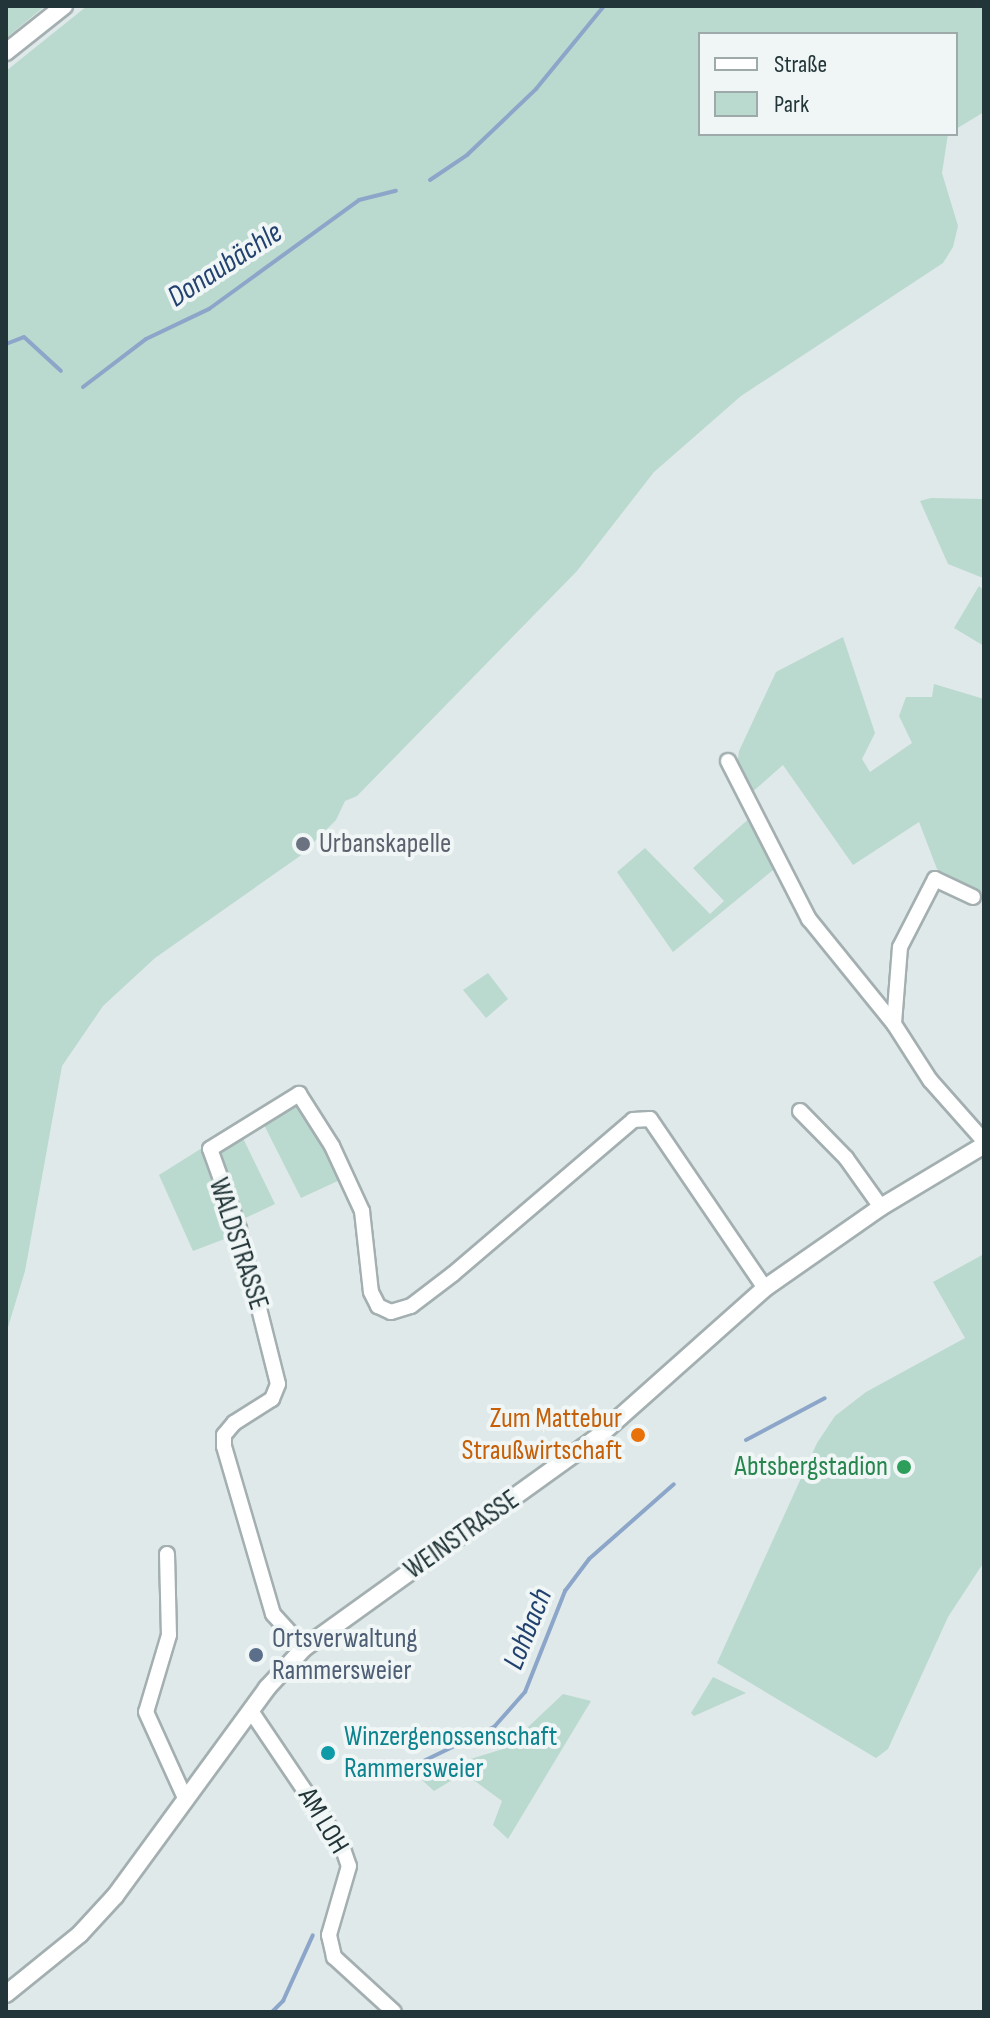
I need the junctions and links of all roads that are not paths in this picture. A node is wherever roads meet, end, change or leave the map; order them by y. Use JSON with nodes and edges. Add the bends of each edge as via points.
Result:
{"nodes":[{"id":1,"x":64,"y":6,"type":"edge"},
{"id":2,"x":6,"y":52,"type":"edge"},
{"id":3,"x":728,"y":761,"type":"dead end"},
{"id":4,"x":973,"y":897,"type":"dead end"},
{"id":5,"x":894,"y":1024,"type":"junction"},
{"id":6,"x":800,"y":1111,"type":"dead end"},
{"id":7,"x":984,"y":1143,"type":"edge"},
{"id":8,"x":881,"y":1207,"type":"junction"},
{"id":9,"x":765,"y":1288,"type":"junction"},
{"id":10,"x":167,"y":1554,"type":"dead end"},
{"id":11,"x":304,"y":1648,"type":"junction"},
{"id":12,"x":251,"y":1711,"type":"junction"},
{"id":13,"x":186,"y":1800,"type":"junction"},
{"id":14,"x":6,"y":1994,"type":"edge"},
{"id":15,"x":394,"y":2012,"type":"edge"}],
"edges":[{"from":1,"to":2,"type":"street"},
{"from":3,"to":5,"type":"street","via":[[809,919]]},
{"from":4,"to":5,"type":"street","via":[[935,879],[900,947]]},
{"from":5,"to":7,"type":"street","via":[[930,1080]]},
{"from":6,"to":8,"type":"street","via":[[846,1158]]},
{"from":7,"to":8,"type":"street","name":"WEINSTRASSE"},
{"from":8,"to":9,"type":"street","name":"WEINSTRASSE"},
{"from":9,"to":11,"type":"street","name":"WEINSTRASSE","via":[[600,1435]]},
{"from":9,"to":11,"type":"street","name":"WALDSTRASSE","via":[[650,1119],[633,1120],[453,1274],[411,1306],[391,1312],[378,1306],[371,1292],[362,1211],[332,1146],[299,1094],[210,1149],[239,1229],[278,1384],[272,1399],[234,1423],[224,1435],[224,1446],[273,1614]]},
{"from":10,"to":13,"type":"street","via":[[169,1635],[146,1712]]},
{"from":11,"to":12,"type":"street","name":"WEINSTRASSE"},
{"from":12,"to":13,"type":"street","name":"WEINSTRASSE"},
{"from":12,"to":15,"type":"street","name":"AM LOH","via":[[342,1846],[349,1866],[329,1935],[334,1957]]},
{"from":13,"to":14,"type":"street","name":"WEINSTRASSE","via":[[88,1924]]}]}
